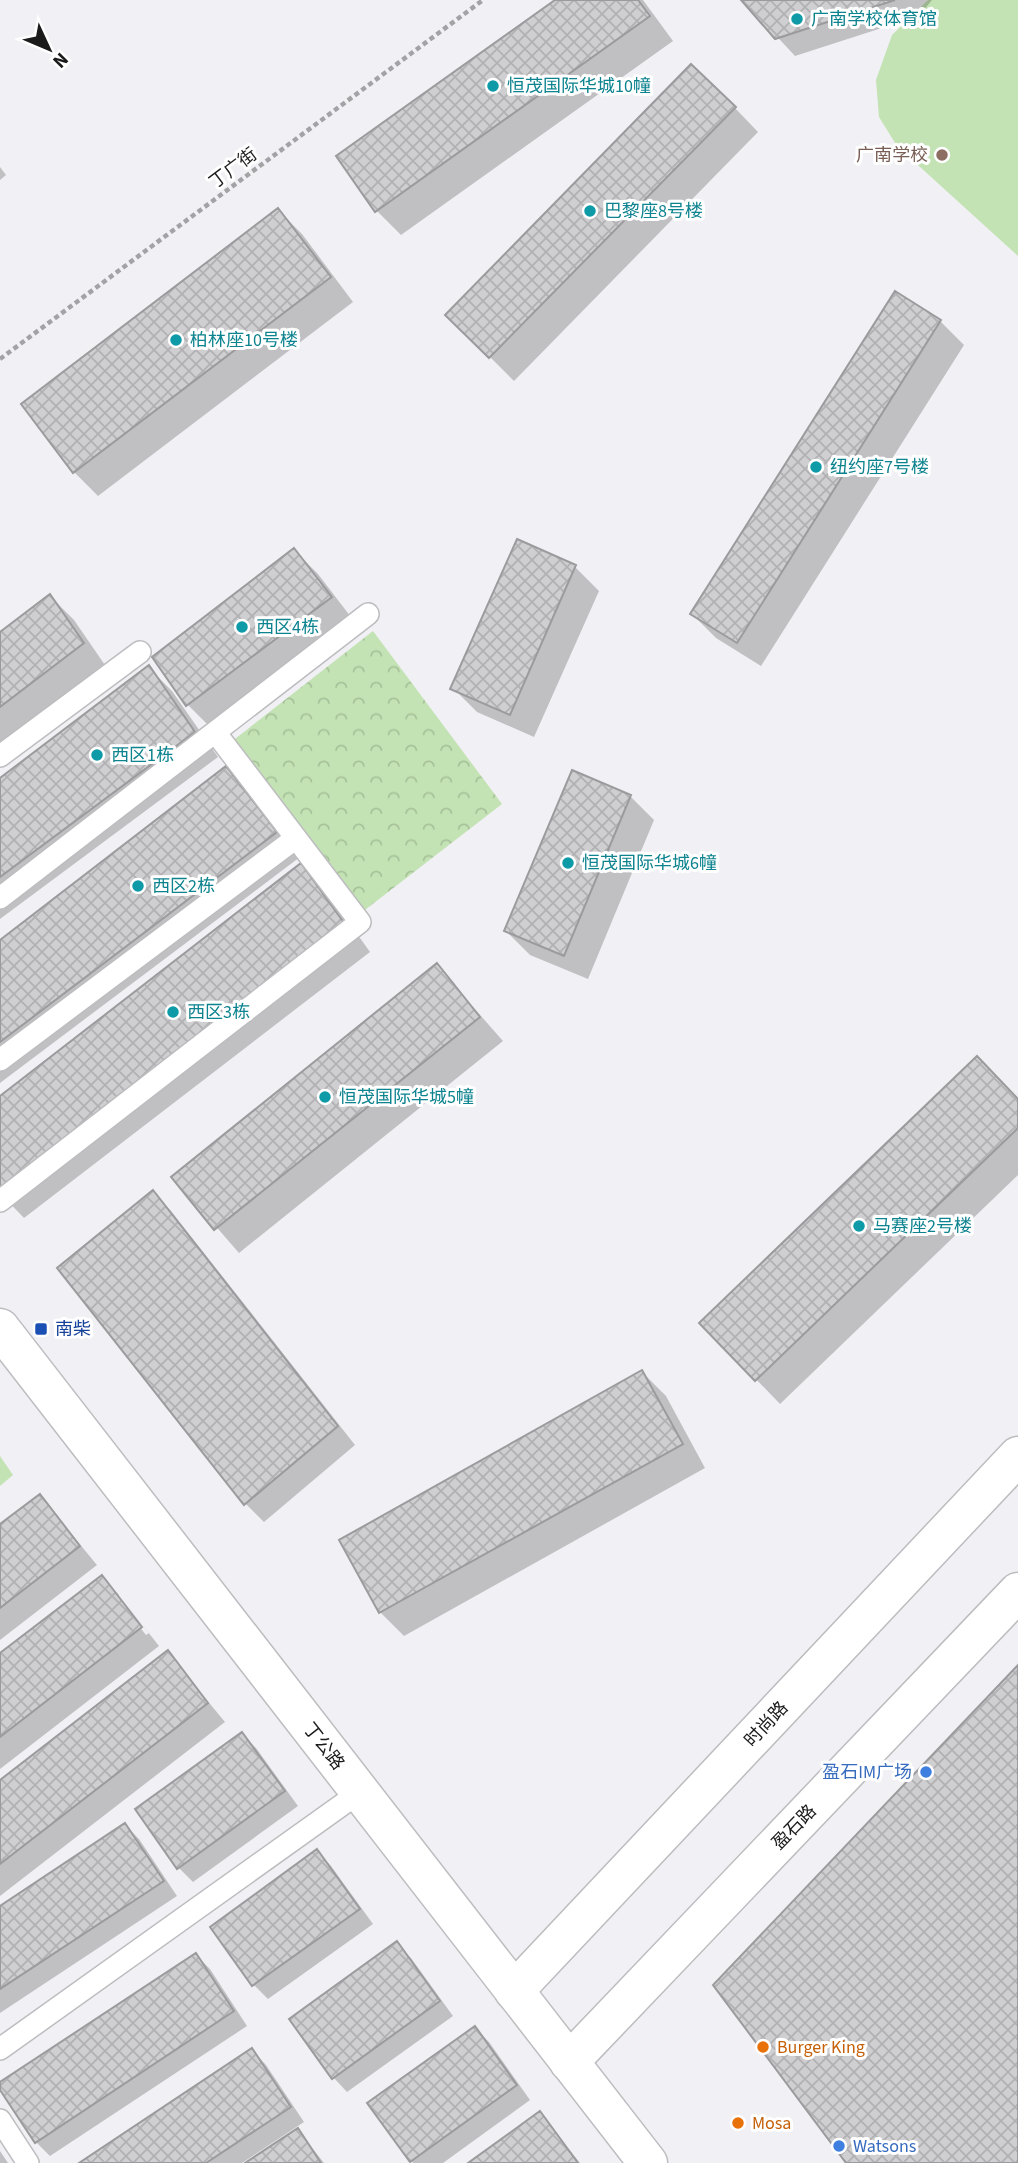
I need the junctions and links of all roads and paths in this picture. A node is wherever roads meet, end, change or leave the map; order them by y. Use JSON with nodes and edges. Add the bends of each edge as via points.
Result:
{"nodes":[{"id":1,"x":483,"y":0,"type":"edge"},
{"id":2,"x":0,"y":359,"type":"edge"},
{"id":3,"x":368,"y":614,"type":"dead end"},
{"id":4,"x":140,"y":652,"type":"dead end"},
{"id":5,"x":215,"y":732,"type":"junction"},
{"id":6,"x":0,"y":756,"type":"edge"},
{"id":7,"x":296,"y":838,"type":"junction"},
{"id":8,"x":0,"y":898,"type":"edge"},
{"id":9,"x":0,"y":1060,"type":"edge"},
{"id":10,"x":0,"y":1201,"type":"edge"},
{"id":11,"x":0,"y":1328,"type":"edge"},
{"id":12,"x":1018,"y":1456,"type":"edge"},
{"id":13,"x":1018,"y":1592,"type":"edge"},
{"id":14,"x":360,"y":1792,"type":"junction"},
{"id":15,"x":514,"y":1991,"type":"junction"},
{"id":16,"x":0,"y":2049,"type":"edge"},
{"id":17,"x":569,"y":2062,"type":"junction"},
{"id":18,"x":0,"y":2120,"type":"edge"},
{"id":19,"x":28,"y":2163,"type":"edge"},
{"id":20,"x":648,"y":2163,"type":"edge"}],
"edges":[{"from":1,"to":2,"type":"path","name":"丁广街"},
{"from":3,"to":5,"type":"lane"},
{"from":4,"to":6,"type":"lane"},
{"from":5,"to":7,"type":"lane"},
{"from":5,"to":8,"type":"lane"},
{"from":7,"to":9,"type":"lane"},
{"from":7,"to":10,"type":"lane","via":[[360,922]]},
{"from":11,"to":14,"type":"street","name":"丁公路"},
{"from":12,"to":15,"type":"street","name":"时尚路"},
{"from":13,"to":17,"type":"street","name":"盈石路"},
{"from":14,"to":15,"type":"street","name":"丁公路"},
{"from":14,"to":16,"type":"lane"},
{"from":15,"to":17,"type":"street","name":"丁公路"},
{"from":17,"to":20,"type":"street","name":"丁公路"},
{"from":18,"to":19,"type":"lane"}]}
